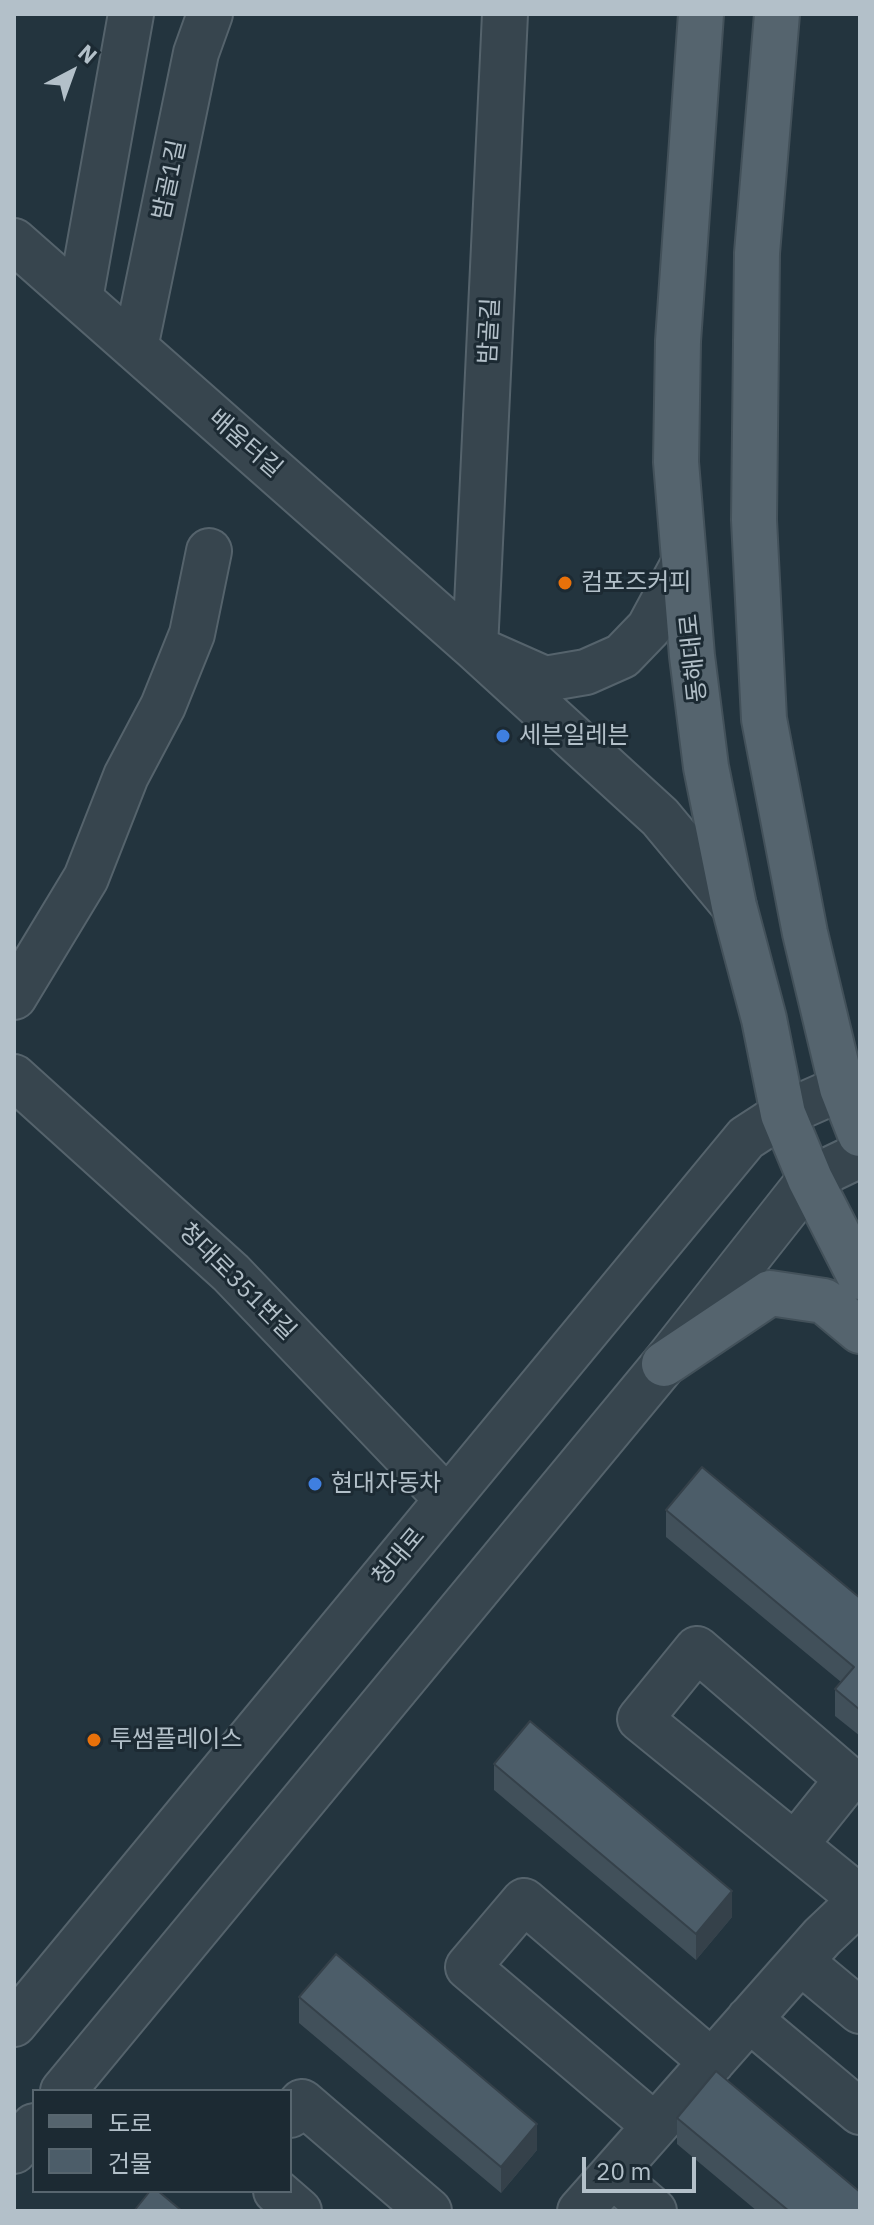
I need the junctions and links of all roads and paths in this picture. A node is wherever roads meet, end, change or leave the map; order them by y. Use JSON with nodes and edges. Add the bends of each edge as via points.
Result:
{"nodes":[{"id":1,"x":131,"y":14,"type":"edge"},
{"id":2,"x":210,"y":14,"type":"edge"},
{"id":3,"x":505,"y":14,"type":"edge"},
{"id":4,"x":701,"y":14,"type":"edge"},
{"id":5,"x":777,"y":14,"type":"edge"},
{"id":6,"x":14,"y":241,"type":"edge"},
{"id":7,"x":80,"y":299,"type":"junction"},
{"id":8,"x":135,"y":348,"type":"junction"},
{"id":9,"x":209,"y":551,"type":"dead end"},
{"id":10,"x":684,"y":563,"type":"junction"},
{"id":11,"x":475,"y":648,"type":"junction"},
{"id":12,"x":734,"y":906,"type":"junction"},
{"id":13,"x":14,"y":997,"type":"edge"},
{"id":14,"x":14,"y":1077,"type":"edge"},
{"id":15,"x":842,"y":1088,"type":"junction"},
{"id":16,"x":783,"y":1114,"type":"junction"},
{"id":17,"x":860,"y":1134,"type":"edge"},
{"id":18,"x":860,"y":1155,"type":"edge"},
{"id":19,"x":810,"y":1179,"type":"junction"},
{"id":20,"x":860,"y":1277,"type":"edge"},
{"id":21,"x":860,"y":1331,"type":"edge"},
{"id":22,"x":664,"y":1364,"type":"junction"},
{"id":23,"x":447,"y":1499,"type":"junction"},
{"id":24,"x":795,"y":1845,"type":"junction"},
{"id":25,"x":860,"y":1900,"type":"edge"},
{"id":26,"x":801,"y":1962,"type":"junction"},
{"id":27,"x":860,"y":2011,"type":"edge"},
{"id":28,"x":749,"y":2019,"type":"junction"},
{"id":29,"x":14,"y":2024,"type":"edge"},
{"id":30,"x":712,"y":2062,"type":"junction"},
{"id":31,"x":65,"y":2089,"type":"edge"},
{"id":32,"x":860,"y":2112,"type":"edge"},
{"id":33,"x":292,"y":2113,"type":"edge"},
{"id":34,"x":655,"y":2126,"type":"junction"},
{"id":35,"x":32,"y":2128,"type":"edge"},
{"id":36,"x":14,"y":2151,"type":"edge"},
{"id":37,"x":612,"y":2175,"type":"junction"},
{"id":38,"x":278,"y":2193,"type":"edge"},
{"id":39,"x":299,"y":2211,"type":"edge"},
{"id":40,"x":429,"y":2211,"type":"edge"},
{"id":41,"x":580,"y":2211,"type":"edge"},
{"id":42,"x":654,"y":2211,"type":"edge"}],
"edges":[{"from":1,"to":7,"type":"street"},
{"from":2,"to":8,"type":"street","name":"밤골1길","via":[[196,53]]},
{"from":3,"to":11,"type":"street","name":"밤골길"},
{"from":4,"to":10,"type":"main road","name":"동해대로","via":[[678,341],[676,462]]},
{"from":5,"to":15,"type":"main road","via":[[757,253],[754,520],[764,719],[805,933]]},
{"from":6,"to":7,"type":"street","name":"배움터길"},
{"from":7,"to":8,"type":"street","name":"배움터길"},
{"from":8,"to":11,"type":"street","name":"배움터길"},
{"from":9,"to":13,"type":"street","via":[[192,634],[147,743],[126,776],[86,878]]},
{"from":10,"to":11,"type":"street","name":"배움터길","via":[[649,628],[622,656],[586,672],[545,679]]},
{"from":10,"to":12,"type":"main road","name":"동해대로","via":[[706,767]]},
{"from":11,"to":12,"type":"street","name":"배움터길","via":[[660,817]]},
{"from":12,"to":16,"type":"main road","name":"동해대로"},
{"from":14,"to":23,"type":"street","name":"청대로351번길","via":[[231,1273]]},
{"from":15,"to":16,"type":"street","name":"청대로"},
{"from":15,"to":17,"type":"main road"},
{"from":16,"to":19,"type":"main road","name":"동해대로"},
{"from":16,"to":23,"type":"street","name":"청대로","via":[[746,1138]]},
{"from":18,"to":19,"type":"street"},
{"from":19,"to":20,"type":"main road","name":"동해대로"},
{"from":19,"to":22,"type":"street"},
{"from":21,"to":22,"type":"main road","via":[[824,1301],[770,1293]]},
{"from":22,"to":31,"type":"street"},
{"from":23,"to":29,"type":"street","name":"청대로"},
{"from":24,"to":24,"type":"street","via":[[640,1719],[697,1649],[848,1779]]},
{"from":24,"to":25,"type":"street"},
{"from":25,"to":26,"type":"street"},
{"from":26,"to":27,"type":"street"},
{"from":26,"to":28,"type":"street"},
{"from":28,"to":30,"type":"street"},
{"from":28,"to":32,"type":"street"},
{"from":30,"to":34,"type":"street"},
{"from":30,"to":34,"type":"street","via":[[524,1901],[468,1967]]},
{"from":33,"to":40,"type":"street","via":[[302,2102]]},
{"from":34,"to":37,"type":"street"},
{"from":35,"to":36,"type":"street"},
{"from":37,"to":41,"type":"street"},
{"from":37,"to":42,"type":"street"},
{"from":38,"to":39,"type":"street"}]}
